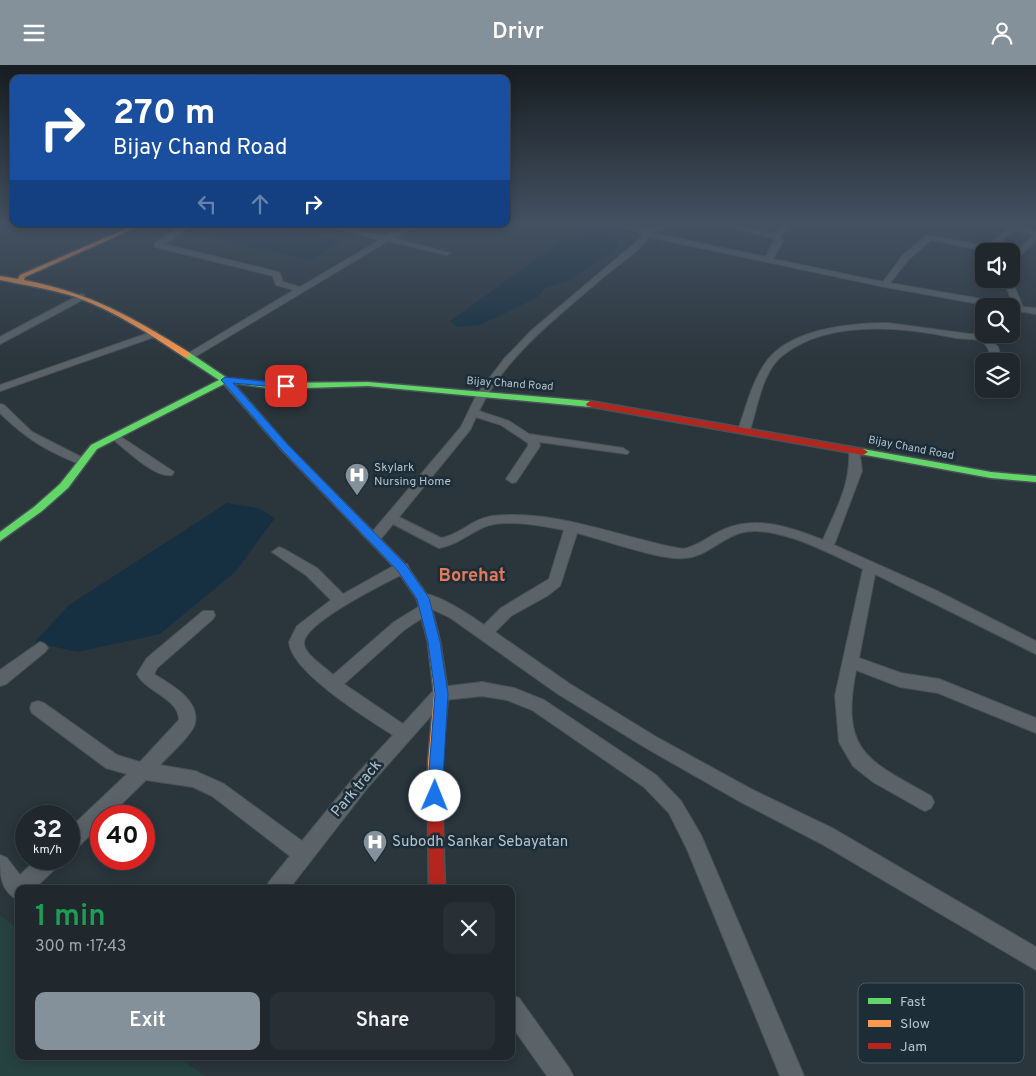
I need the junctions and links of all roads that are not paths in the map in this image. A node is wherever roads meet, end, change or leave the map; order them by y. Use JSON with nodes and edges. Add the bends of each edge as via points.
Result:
{"nodes":[{"id":1,"x":32,"y":270,"type":"edge"},
{"id":2,"x":260,"y":270,"type":"edge"},
{"id":3,"x":334,"y":270,"type":"edge"},
{"id":4,"x":607,"y":270,"type":"edge"},
{"id":5,"x":816,"y":270,"type":"edge"},
{"id":6,"x":894,"y":270,"type":"edge"},
{"id":7,"x":0,"y":278,"type":"edge"},
{"id":8,"x":21,"y":281,"type":"junction"},
{"id":9,"x":885,"y":285,"type":"junction"},
{"id":10,"x":301,"y":290,"type":"junction"},
{"id":11,"x":82,"y":297,"type":"junction"},
{"id":12,"x":975,"y":301,"type":"edge"},
{"id":13,"x":1020,"y":309,"type":"edge"},
{"id":14,"x":1036,"y":311,"type":"edge"},
{"id":15,"x":154,"y":334,"type":"junction"},
{"id":16,"x":975,"y":336,"type":"edge"},
{"id":17,"x":0,"y":341,"type":"edge"},
{"id":18,"x":190,"y":356,"type":"junction"},
{"id":19,"x":225,"y":380,"type":"junction"},
{"id":20,"x":0,"y":389,"type":"edge"},
{"id":21,"x":482,"y":394,"type":"junction"},
{"id":22,"x":0,"y":407,"type":"edge"},
{"id":23,"x":474,"y":413,"type":"junction"},
{"id":24,"x":744,"y":430,"type":"junction"},
{"id":25,"x":115,"y":436,"type":"junction"},
{"id":26,"x":530,"y":437,"type":"junction"},
{"id":27,"x":855,"y":450,"type":"junction"},
{"id":28,"x":623,"y":452,"type":"dead end"},
{"id":29,"x":81,"y":460,"type":"junction"},
{"id":30,"x":168,"y":472,"type":"dead end"},
{"id":31,"x":512,"y":479,"type":"dead end"},
{"id":32,"x":1036,"y":479,"type":"edge"},
{"id":33,"x":391,"y":518,"type":"junction"},
{"id":34,"x":572,"y":527,"type":"junction"},
{"id":35,"x":0,"y":537,"type":"edge"},
{"id":36,"x":374,"y":538,"type":"junction"},
{"id":37,"x":827,"y":547,"type":"junction"},
{"id":38,"x":279,"y":552,"type":"dead end"},
{"id":39,"x":870,"y":566,"type":"junction"},
{"id":40,"x":402,"y":568,"type":"junction"},
{"id":41,"x":341,"y":601,"type":"junction"},
{"id":42,"x":424,"y":603,"type":"junction"},
{"id":43,"x":208,"y":615,"type":"dead end"},
{"id":44,"x":485,"y":633,"type":"junction"},
{"id":45,"x":40,"y":648,"type":"dead end"},
{"id":46,"x":1036,"y":648,"type":"edge"},
{"id":47,"x":850,"y":661,"type":"junction"},
{"id":48,"x":0,"y":679,"type":"edge"},
{"id":49,"x":332,"y":685,"type":"junction"},
{"id":50,"x":441,"y":694,"type":"junction"},
{"id":51,"x":38,"y":708,"type":"dead end"},
{"id":52,"x":1036,"y":726,"type":"edge"},
{"id":53,"x":405,"y":734,"type":"junction"},
{"id":54,"x":143,"y":771,"type":"junction"},
{"id":55,"x":925,"y":802,"type":"dead end"},
{"id":56,"x":80,"y":831,"type":"edge"},
{"id":57,"x":304,"y":854,"type":"junction"},
{"id":58,"x":0,"y":865,"type":"edge"},
{"id":59,"x":39,"y":870,"type":"edge"},
{"id":60,"x":16,"y":885,"type":"edge"},
{"id":61,"x":23,"y":885,"type":"edge"},
{"id":62,"x":279,"y":885,"type":"edge"},
{"id":63,"x":437,"y":885,"type":"edge"},
{"id":64,"x":1036,"y":959,"type":"edge"},
{"id":65,"x":515,"y":1013,"type":"edge"},
{"id":66,"x":560,"y":1076,"type":"edge"},
{"id":67,"x":792,"y":1076,"type":"edge"}],
"edges":[{"from":1,"to":8,"type":"main road","via":[[22,276]]},
{"from":2,"to":10,"type":"street","via":[[278,275],[282,285]]},
{"from":3,"to":10,"type":"street"},
{"from":4,"to":21,"type":"street","via":[[535,332]]},
{"from":5,"to":9,"type":"street"},
{"from":6,"to":9,"type":"street"},
{"from":7,"to":8,"type":"main road","name":"Bijay Chand Road"},
{"from":8,"to":11,"type":"main road","name":"Bijay Chand Road"},
{"from":9,"to":12,"type":"street"},
{"from":10,"to":18,"type":"street"},
{"from":11,"to":15,"type":"main road","name":"Bijay Chand Road"},
{"from":11,"to":17,"type":"street"},
{"from":13,"to":14,"type":"street"},
{"from":15,"to":18,"type":"main road","name":"Bijay Chand Road"},
{"from":15,"to":20,"type":"street"},
{"from":16,"to":24,"type":"street","via":[[869,325],[845,326],[809,337],[776,355],[765,371]]},
{"from":18,"to":19,"type":"main road","name":"Bijay Chand Road"},
{"from":19,"to":21,"type":"main road","name":"Bijay Chand Road","via":[[275,386],[368,384]]},
{"from":19,"to":25,"type":"main road"},
{"from":19,"to":36,"type":"main road","via":[[284,447]]},
{"from":21,"to":23,"type":"street"},
{"from":21,"to":24,"type":"main road","name":"Bijay Chand Road","via":[[586,403]]},
{"from":22,"to":29,"type":"street","via":[[28,434]]},
{"from":23,"to":26,"type":"street","via":[[505,423]]},
{"from":23,"to":33,"type":"street"},
{"from":24,"to":27,"type":"main road","name":"Bijay Chand Road"},
{"from":25,"to":29,"type":"main road","via":[[94,447]]},
{"from":25,"to":30,"type":"street","via":[[146,462]]},
{"from":26,"to":28,"type":"street"},
{"from":26,"to":31,"type":"street","via":[[534,446]]},
{"from":27,"to":32,"type":"main road","name":"Bijay Chand Road","via":[[991,475]]},
{"from":27,"to":37,"type":"street","via":[[856,471],[852,486]]},
{"from":29,"to":35,"type":"main road","via":[[76,474],[57,495]]},
{"from":33,"to":34,"type":"street","via":[[439,543],[482,521],[512,519]]},
{"from":33,"to":36,"type":"street"},
{"from":34,"to":37,"type":"street","via":[[683,554],[693,553],[736,528],[752,527]]},
{"from":34,"to":44,"type":"street","via":[[555,582],[506,612]]},
{"from":36,"to":40,"type":"main road"},
{"from":37,"to":39,"type":"street"},
{"from":38,"to":41,"type":"street","via":[[312,572]]},
{"from":39,"to":46,"type":"street"},
{"from":39,"to":47,"type":"street"},
{"from":40,"to":41,"type":"street"},
{"from":40,"to":42,"type":"main road"},
{"from":41,"to":49,"type":"street","via":[[303,630],[296,647]]},
{"from":42,"to":44,"type":"street","via":[[454,613]]},
{"from":42,"to":49,"type":"street"},
{"from":42,"to":50,"type":"main road","via":[[434,642]]},
{"from":43,"to":54,"type":"street","via":[[152,663],[145,674],[147,679],[184,706],[189,714],[182,732]]},
{"from":44,"to":64,"type":"street","via":[[564,689],[652,743],[827,836]]},
{"from":45,"to":48,"type":"street"},
{"from":47,"to":52,"type":"street","via":[[900,680],[939,686]]},
{"from":47,"to":55,"type":"street","via":[[843,696],[848,742],[859,760],[879,776]]},
{"from":49,"to":53,"type":"street"},
{"from":50,"to":53,"type":"street","name":"Park track"},
{"from":50,"to":63,"type":"main road","via":[[435,772]]},
{"from":50,"to":67,"type":"street","via":[[482,689],[508,693],[538,705],[650,781],[674,807],[694,842],[732,928]]},
{"from":51,"to":54,"type":"street","via":[[112,762]]},
{"from":53,"to":57,"type":"street","name":"Park track","via":[[363,780]]},
{"from":54,"to":56,"type":"street"},
{"from":54,"to":57,"type":"street","via":[[195,779],[218,790]]},
{"from":57,"to":62,"type":"street","name":"Park track"},
{"from":58,"to":60,"type":"street"},
{"from":59,"to":61,"type":"street"},
{"from":65,"to":66,"type":"street"}]}
